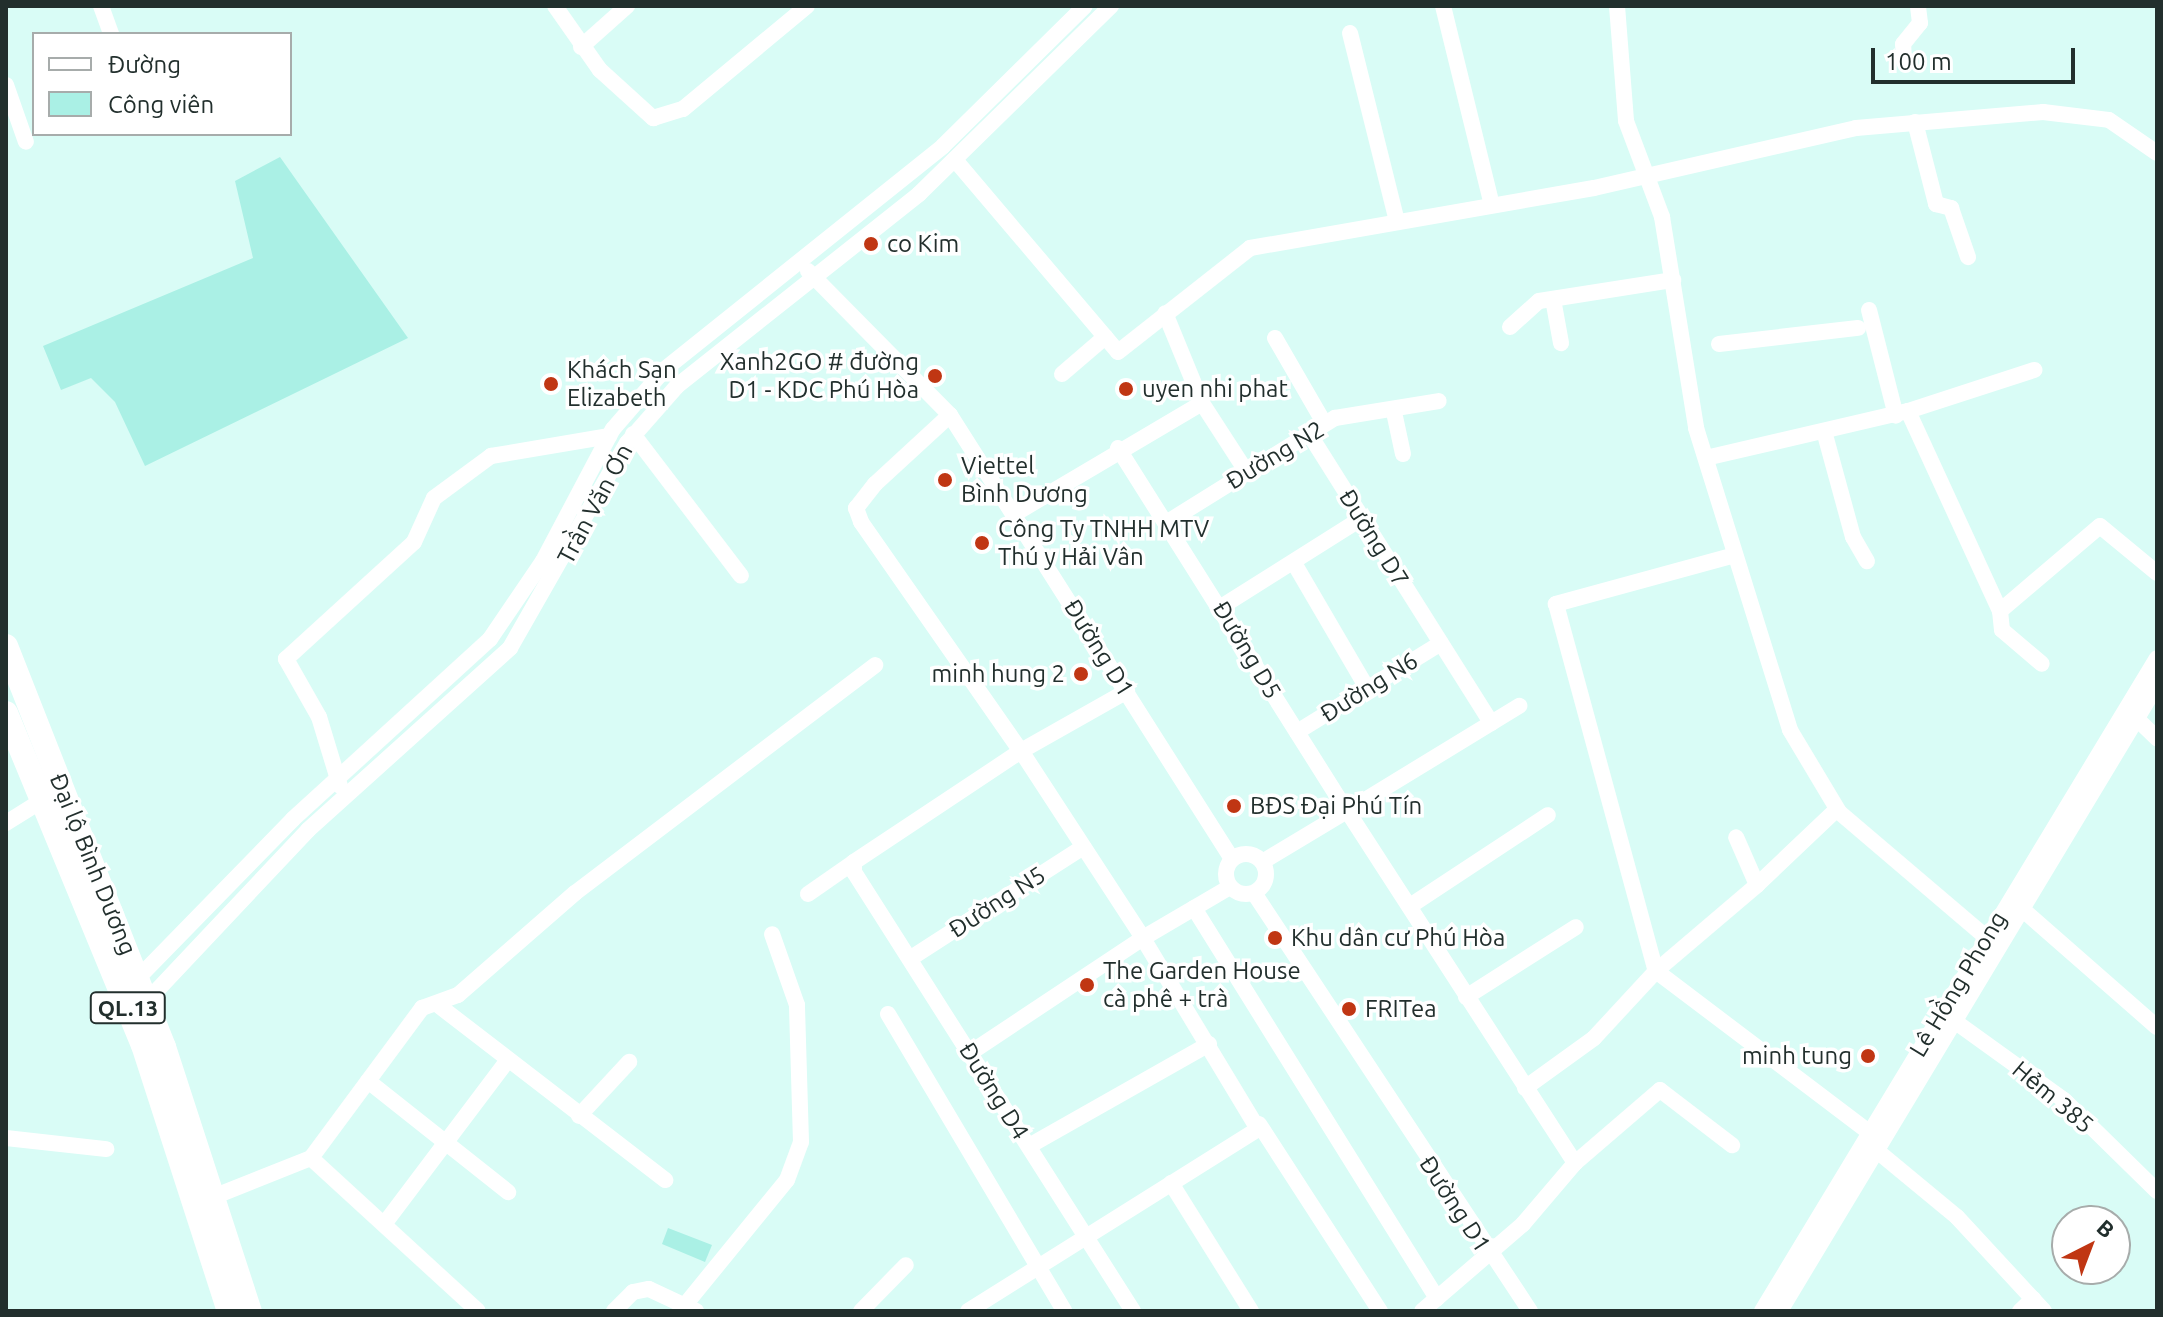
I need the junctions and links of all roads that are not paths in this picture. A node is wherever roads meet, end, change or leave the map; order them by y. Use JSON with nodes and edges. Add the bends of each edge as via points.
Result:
{"nodes":[{"id":1,"x":101,"y":6,"type":"edge"},
{"id":2,"x":555,"y":6,"type":"edge"},
{"id":3,"x":627,"y":6,"type":"edge"},
{"id":4,"x":807,"y":6,"type":"edge"},
{"id":5,"x":1085,"y":6,"type":"edge"},
{"id":6,"x":1111,"y":6,"type":"edge"},
{"id":7,"x":1443,"y":6,"type":"edge"},
{"id":8,"x":1617,"y":6,"type":"edge"},
{"id":9,"x":1918,"y":6,"type":"edge"},
{"id":10,"x":110,"y":32,"type":"edge"},
{"id":11,"x":1350,"y":33,"type":"dead end"},
{"id":12,"x":581,"y":47,"type":"junction"},
{"id":13,"x":1904,"y":61,"type":"dead end"},
{"id":14,"x":6,"y":85,"type":"edge"},
{"id":15,"x":1915,"y":122,"type":"junction"},
{"id":16,"x":26,"y":142,"type":"dead end"},
{"id":17,"x":2157,"y":153,"type":"edge"},
{"id":18,"x":956,"y":161,"type":"junction"},
{"id":19,"x":1648,"y":170,"type":"junction"},
{"id":20,"x":1491,"y":201,"type":"junction"},
{"id":21,"x":1396,"y":218,"type":"junction"},
{"id":22,"x":1968,"y":257,"type":"dead end"},
{"id":23,"x":801,"y":264,"type":"junction"},
{"id":24,"x":814,"y":278,"type":"junction"},
{"id":25,"x":1673,"y":280,"type":"junction"},
{"id":26,"x":1553,"y":299,"type":"junction"},
{"id":27,"x":1869,"y":310,"type":"dead end"},
{"id":28,"x":1165,"y":313,"type":"junction"},
{"id":29,"x":1510,"y":327,"type":"dead end"},
{"id":30,"x":1858,"y":328,"type":"dead end"},
{"id":31,"x":1105,"y":337,"type":"junction"},
{"id":32,"x":1275,"y":338,"type":"dead end"},
{"id":33,"x":1561,"y":343,"type":"dead end"},
{"id":34,"x":1719,"y":344,"type":"dead end"},
{"id":35,"x":2034,"y":370,"type":"dead end"},
{"id":36,"x":1062,"y":374,"type":"dead end"},
{"id":37,"x":1439,"y":401,"type":"dead end"},
{"id":38,"x":1202,"y":403,"type":"junction"},
{"id":39,"x":1394,"y":412,"type":"junction"},
{"id":40,"x":1902,"y":414,"type":"junction"},
{"id":41,"x":950,"y":415,"type":"junction"},
{"id":42,"x":1324,"y":423,"type":"junction"},
{"id":43,"x":1824,"y":431,"type":"junction"},
{"id":44,"x":1308,"y":432,"type":"junction"},
{"id":45,"x":633,"y":434,"type":"junction"},
{"id":46,"x":609,"y":436,"type":"junction"},
{"id":47,"x":1118,"y":448,"type":"junction"},
{"id":48,"x":1403,"y":454,"type":"dead end"},
{"id":49,"x":1710,"y":457,"type":"junction"},
{"id":50,"x":1246,"y":471,"type":"junction"},
{"id":51,"x":1016,"y":513,"type":"junction"},
{"id":52,"x":1361,"y":519,"type":"junction"},
{"id":53,"x":1166,"y":523,"type":"junction"},
{"id":54,"x":1735,"y":555,"type":"junction"},
{"id":55,"x":1867,"y":561,"type":"dead end"},
{"id":56,"x":1294,"y":563,"type":"junction"},
{"id":57,"x":2157,"y":573,"type":"edge"},
{"id":58,"x":741,"y":576,"type":"dead end"},
{"id":59,"x":1221,"y":607,"type":"junction"},
{"id":60,"x":2000,"y":611,"type":"junction"},
{"id":61,"x":1441,"y":643,"type":"junction"},
{"id":62,"x":6,"y":646,"type":"edge"},
{"id":63,"x":2157,"y":658,"type":"edge"},
{"id":64,"x":2042,"y":664,"type":"dead end"},
{"id":65,"x":875,"y":665,"type":"dead end"},
{"id":66,"x":2157,"y":685,"type":"edge"},
{"id":67,"x":1367,"y":688,"type":"junction"},
{"id":68,"x":1127,"y":691,"type":"junction"},
{"id":69,"x":1519,"y":706,"type":"dead end"},
{"id":70,"x":6,"y":713,"type":"edge"},
{"id":71,"x":2137,"y":719,"type":"junction"},
{"id":72,"x":1491,"y":723,"type":"junction"},
{"id":73,"x":1297,"y":732,"type":"junction"},
{"id":74,"x":2157,"y":738,"type":"edge"},
{"id":75,"x":1021,"y":751,"type":"junction"},
{"id":76,"x":341,"y":787,"type":"junction"},
{"id":77,"x":46,"y":798,"type":"junction"},
{"id":78,"x":1837,"y":809,"type":"junction"},
{"id":79,"x":1347,"y":811,"type":"junction"},
{"id":80,"x":1548,"y":815,"type":"dead end"},
{"id":81,"x":6,"y":823,"type":"edge"},
{"id":82,"x":1736,"y":837,"type":"dead end"},
{"id":83,"x":1083,"y":847,"type":"junction"},
{"id":84,"x":1232,"y":859,"type":"junction"},
{"id":85,"x":1262,"y":862,"type":"junction"},
{"id":86,"x":854,"y":867,"type":"junction"},
{"id":87,"x":1757,"y":885,"type":"junction"},
{"id":88,"x":1230,"y":887,"type":"junction"},
{"id":89,"x":1254,"y":893,"type":"junction"},
{"id":90,"x":808,"y":894,"type":"dead end"},
{"id":91,"x":1410,"y":906,"type":"junction"},
{"id":92,"x":1194,"y":908,"type":"junction"},
{"id":93,"x":2022,"y":909,"type":"junction"},
{"id":94,"x":1576,"y":927,"type":"dead end"},
{"id":95,"x":772,"y":934,"type":"dead end"},
{"id":96,"x":1986,"y":937,"type":"junction"},
{"id":97,"x":1143,"y":938,"type":"junction"},
{"id":98,"x":911,"y":958,"type":"junction"},
{"id":99,"x":1656,"y":971,"type":"junction"},
{"id":100,"x":138,"y":978,"type":"junction"},
{"id":101,"x":1466,"y":997,"type":"junction"},
{"id":102,"x":147,"y":1001,"type":"junction"},
{"id":103,"x":438,"y":1005,"type":"junction"},
{"id":104,"x":888,"y":1014,"type":"dead end"},
{"id":105,"x":1948,"y":1016,"type":"junction"},
{"id":106,"x":2157,"y":1027,"type":"edge"},
{"id":107,"x":1209,"y":1044,"type":"junction"},
{"id":108,"x":970,"y":1053,"type":"junction"},
{"id":109,"x":508,"y":1060,"type":"junction"},
{"id":110,"x":629,"y":1062,"type":"dead end"},
{"id":111,"x":368,"y":1081,"type":"junction"},
{"id":112,"x":1525,"y":1088,"type":"junction"},
{"id":113,"x":579,"y":1116,"type":"junction"},
{"id":114,"x":1259,"y":1124,"type":"junction"},
{"id":115,"x":1869,"y":1132,"type":"junction"},
{"id":116,"x":6,"y":1138,"type":"edge"},
{"id":117,"x":445,"y":1143,"type":"junction"},
{"id":118,"x":1732,"y":1145,"type":"dead end"},
{"id":119,"x":1029,"y":1146,"type":"junction"},
{"id":120,"x":106,"y":1149,"type":"dead end"},
{"id":121,"x":1876,"y":1150,"type":"junction"},
{"id":122,"x":311,"y":1158,"type":"junction"},
{"id":123,"x":1575,"y":1163,"type":"junction"},
{"id":124,"x":665,"y":1180,"type":"dead end"},
{"id":125,"x":1171,"y":1183,"type":"junction"},
{"id":126,"x":2157,"y":1191,"type":"edge"},
{"id":127,"x":508,"y":1192,"type":"dead end"},
{"id":128,"x":213,"y":1197,"type":"junction"},
{"id":129,"x":385,"y":1223,"type":"junction"},
{"id":130,"x":1086,"y":1237,"type":"junction"},
{"id":131,"x":1489,"y":1255,"type":"junction"},
{"id":132,"x":906,"y":1265,"type":"dead end"},
{"id":133,"x":1036,"y":1267,"type":"junction"},
{"id":134,"x":1437,"y":1298,"type":"junction"},
{"id":135,"x":2038,"y":1305,"type":"edge"},
{"id":136,"x":690,"y":1308,"type":"edge"},
{"id":137,"x":229,"y":1311,"type":"edge"},
{"id":138,"x":250,"y":1311,"type":"edge"},
{"id":139,"x":478,"y":1311,"type":"edge"},
{"id":140,"x":614,"y":1311,"type":"edge"},
{"id":141,"x":861,"y":1311,"type":"edge"},
{"id":142,"x":968,"y":1311,"type":"edge"},
{"id":143,"x":1064,"y":1311,"type":"edge"},
{"id":144,"x":1133,"y":1311,"type":"edge"},
{"id":145,"x":1251,"y":1311,"type":"edge"},
{"id":146,"x":1380,"y":1311,"type":"edge"},
{"id":147,"x":1422,"y":1311,"type":"edge"},
{"id":148,"x":1530,"y":1311,"type":"edge"},
{"id":149,"x":1762,"y":1311,"type":"edge"},
{"id":150,"x":1780,"y":1311,"type":"edge"},
{"id":151,"x":2020,"y":1311,"type":"edge"}],
"edges":[{"from":1,"to":10,"type":"street"},
{"from":2,"to":12,"type":"street"},
{"from":3,"to":12,"type":"street"},
{"from":4,"to":12,"type":"street","via":[[666,116],[645,117]]},
{"from":5,"to":23,"type":"street","name":"Trần Văn Ơn","via":[[943,146]]},
{"from":6,"to":18,"type":"street","name":"Trần Văn Ơn"},
{"from":7,"to":20,"type":"street"},
{"from":8,"to":19,"type":"street","via":[[1626,121]]},
{"from":9,"to":13,"type":"street","via":[[1920,23],[1903,44]]},
{"from":11,"to":21,"type":"street"},
{"from":14,"to":16,"type":"street"},
{"from":15,"to":17,"type":"street","via":[[2043,112],[2109,120]]},
{"from":15,"to":19,"type":"street"},
{"from":15,"to":22,"type":"street","via":[[1936,204],[1951,208]]},
{"from":18,"to":24,"type":"street","name":"Trần Văn Ơn"},
{"from":18,"to":31,"type":"street"},
{"from":19,"to":20,"type":"street","via":[[1594,188]]},
{"from":19,"to":25,"type":"street"},
{"from":20,"to":21,"type":"street"},
{"from":21,"to":28,"type":"street","via":[[1250,248]]},
{"from":23,"to":24,"type":"street","name":"Đường D1"},
{"from":23,"to":46,"type":"street","name":"Trần Văn Ơn","via":[[665,369]]},
{"from":24,"to":41,"type":"street","name":"Đường D1"},
{"from":24,"to":45,"type":"street","name":"Trần Văn Ơn","via":[[687,376]]},
{"from":25,"to":26,"type":"street"},
{"from":25,"to":49,"type":"street","via":[[1696,428]]},
{"from":26,"to":29,"type":"street","via":[[1523,309]]},
{"from":26,"to":33,"type":"street"},
{"from":27,"to":40,"type":"street"},
{"from":28,"to":31,"type":"street","via":[[1118,352]]},
{"from":28,"to":38,"type":"street"},
{"from":30,"to":34,"type":"street"},
{"from":31,"to":36,"type":"street"},
{"from":32,"to":42,"type":"street"},
{"from":35,"to":40,"type":"street"},
{"from":37,"to":39,"type":"street","name":"Đường N2"},
{"from":38,"to":47,"type":"street"},
{"from":38,"to":50,"type":"street"},
{"from":39,"to":42,"type":"street","name":"Đường N2"},
{"from":39,"to":48,"type":"street"},
{"from":40,"to":43,"type":"street"},
{"from":40,"to":60,"type":"street"},
{"from":41,"to":51,"type":"street","name":"Đường D1"},
{"from":41,"to":75,"type":"street","via":[[856,508]]},
{"from":42,"to":44,"type":"street","name":"Đường N2"},
{"from":43,"to":49,"type":"street"},
{"from":43,"to":55,"type":"street","via":[[1853,537]]},
{"from":44,"to":50,"type":"street","name":"Đường N2"},
{"from":44,"to":52,"type":"street","name":"Đường D7"},
{"from":45,"to":58,"type":"street"},
{"from":45,"to":76,"type":"street","name":"Trần Văn Ơn","via":[[510,648]]},
{"from":46,"to":76,"type":"street","name":"Trần Văn Ơn","via":[[510,615]]},
{"from":46,"to":76,"type":"street","via":[[491,456],[434,498],[414,542],[286,659],[319,717]]},
{"from":47,"to":51,"type":"street"},
{"from":47,"to":53,"type":"street","name":"Đường D5"},
{"from":49,"to":54,"type":"street"},
{"from":50,"to":53,"type":"street","name":"Đường N2"},
{"from":51,"to":68,"type":"street","name":"Đường D1"},
{"from":52,"to":56,"type":"street"},
{"from":52,"to":61,"type":"street","name":"Đường D7"},
{"from":53,"to":59,"type":"street","name":"Đường D5"},
{"from":54,"to":78,"type":"street","via":[[1790,730]]},
{"from":54,"to":99,"type":"street","via":[[1556,604]]},
{"from":56,"to":59,"type":"street"},
{"from":56,"to":67,"type":"street"},
{"from":57,"to":60,"type":"street","via":[[2100,526]]},
{"from":59,"to":73,"type":"street","name":"Đường D5"},
{"from":60,"to":64,"type":"street","via":[[2002,630]]},
{"from":61,"to":67,"type":"street","name":"Đường N6"},
{"from":61,"to":72,"type":"street","name":"Đường D7"},
{"from":62,"to":100,"type":"highway","name":"Đại lộ Bình Dương","number":"QL.13"},
{"from":63,"to":96,"type":"street","name":"Lê Hồng Phong"},
{"from":65,"to":103,"type":"street"},
{"from":66,"to":71,"type":"street","name":"Lê Hồng Phong"},
{"from":67,"to":73,"type":"street","name":"Đường N6"},
{"from":68,"to":75,"type":"street"},
{"from":68,"to":84,"type":"street","name":"Đường D1"},
{"from":69,"to":72,"type":"street"},
{"from":70,"to":77,"type":"highway","name":"Đại lộ Bình Dương","number":"QL.13"},
{"from":71,"to":74,"type":"street"},
{"from":71,"to":93,"type":"street","name":"Lê Hồng Phong"},
{"from":72,"to":79,"type":"street"},
{"from":73,"to":79,"type":"street","name":"Đường D5"},
{"from":75,"to":83,"type":"street"},
{"from":75,"to":86,"type":"street"},
{"from":76,"to":100,"type":"street","name":"Trần Văn Ơn"},
{"from":76,"to":102,"type":"street","name":"Trần Văn Ơn"},
{"from":77,"to":81,"type":"street"},
{"from":77,"to":137,"type":"highway","name":"Đại lộ Bình Dương","number":"QL.13","via":[[143,1045]]},
{"from":78,"to":87,"type":"street"},
{"from":78,"to":96,"type":"street"},
{"from":79,"to":85,"type":"street"},
{"from":79,"to":91,"type":"street","name":"Đường D5"},
{"from":80,"to":91,"type":"street"},
{"from":82,"to":87,"type":"street"},
{"from":83,"to":97,"type":"street"},
{"from":83,"to":98,"type":"street","name":"Đường N5"},
{"from":84,"to":85,"type":"street","via":[[1250,855]]},
{"from":84,"to":88,"type":"street","via":[[1225,873]]},
{"from":85,"to":89,"type":"street","via":[[1265,879]]},
{"from":86,"to":90,"type":"street"},
{"from":86,"to":98,"type":"street","name":"Đường D4"},
{"from":87,"to":99,"type":"street"},
{"from":88,"to":89,"type":"street"},
{"from":88,"to":92,"type":"street"},
{"from":89,"to":131,"type":"street","name":"Đường D1"},
{"from":91,"to":101,"type":"street","name":"Đường D5"},
{"from":92,"to":97,"type":"street"},
{"from":92,"to":134,"type":"street"},
{"from":93,"to":105,"type":"street","name":"Lê Hồng Phong"},
{"from":93,"to":106,"type":"street"},
{"from":94,"to":101,"type":"street"},
{"from":95,"to":136,"type":"street","via":[[797,1005],[801,1142],[787,1180]]},
{"from":96,"to":105,"type":"street","name":"Lê Hồng Phong"},
{"from":97,"to":107,"type":"street"},
{"from":97,"to":108,"type":"street"},
{"from":98,"to":108,"type":"street","name":"Đường D4"},
{"from":99,"to":112,"type":"street","via":[[1594,1038]]},
{"from":99,"to":115,"type":"street"},
{"from":100,"to":102,"type":"highway","name":"Đại lộ Bình Dương","number":"QL.13"},
{"from":101,"to":112,"type":"street","name":"Đường D5"},
{"from":102,"to":128,"type":"highway","name":"Đại lộ Bình Dương","number":"QL.13"},
{"from":103,"to":109,"type":"street"},
{"from":103,"to":111,"type":"street","via":[[409,1021]]},
{"from":104,"to":133,"type":"street"},
{"from":105,"to":115,"type":"street","name":"Lê Hồng Phong"},
{"from":105,"to":121,"type":"street","name":"Lê Hồng Phong"},
{"from":105,"to":126,"type":"street","name":"Hẻm 385","via":[[2064,1100]]},
{"from":107,"to":114,"type":"street"},
{"from":107,"to":119,"type":"street"},
{"from":108,"to":119,"type":"street","name":"Đường D4"},
{"from":109,"to":113,"type":"street"},
{"from":109,"to":117,"type":"street"},
{"from":110,"to":113,"type":"street"},
{"from":111,"to":117,"type":"street"},
{"from":111,"to":122,"type":"street"},
{"from":112,"to":123,"type":"street","name":"Đường D5"},
{"from":113,"to":124,"type":"street"},
{"from":114,"to":125,"type":"street"},
{"from":114,"to":146,"type":"street"},
{"from":115,"to":149,"type":"street","name":"Lê Hồng Phong"},
{"from":116,"to":120,"type":"street"},
{"from":117,"to":127,"type":"street"},
{"from":117,"to":129,"type":"street"},
{"from":118,"to":123,"type":"street","via":[[1660,1090]]},
{"from":119,"to":130,"type":"street","name":"Đường D4"},
{"from":121,"to":135,"type":"street","via":[[1957,1217]]},
{"from":121,"to":150,"type":"street","name":"Lê Hồng Phong"},
{"from":122,"to":128,"type":"street"},
{"from":122,"to":129,"type":"street"},
{"from":123,"to":131,"type":"street"},
{"from":125,"to":130,"type":"street"},
{"from":125,"to":145,"type":"street"},
{"from":128,"to":138,"type":"highway","name":"Đại lộ Bình Dương","number":"QL.13"},
{"from":129,"to":139,"type":"street"},
{"from":130,"to":133,"type":"street"},
{"from":130,"to":144,"type":"street","name":"Đường D4"},
{"from":131,"to":134,"type":"street"},
{"from":131,"to":148,"type":"street","name":"Đường D1"},
{"from":132,"to":141,"type":"street"},
{"from":133,"to":142,"type":"street"},
{"from":133,"to":143,"type":"street"},
{"from":134,"to":147,"type":"street"},
{"from":135,"to":151,"type":"street"},
{"from":136,"to":140,"type":"street","via":[[649,1289],[633,1292]]}]}
